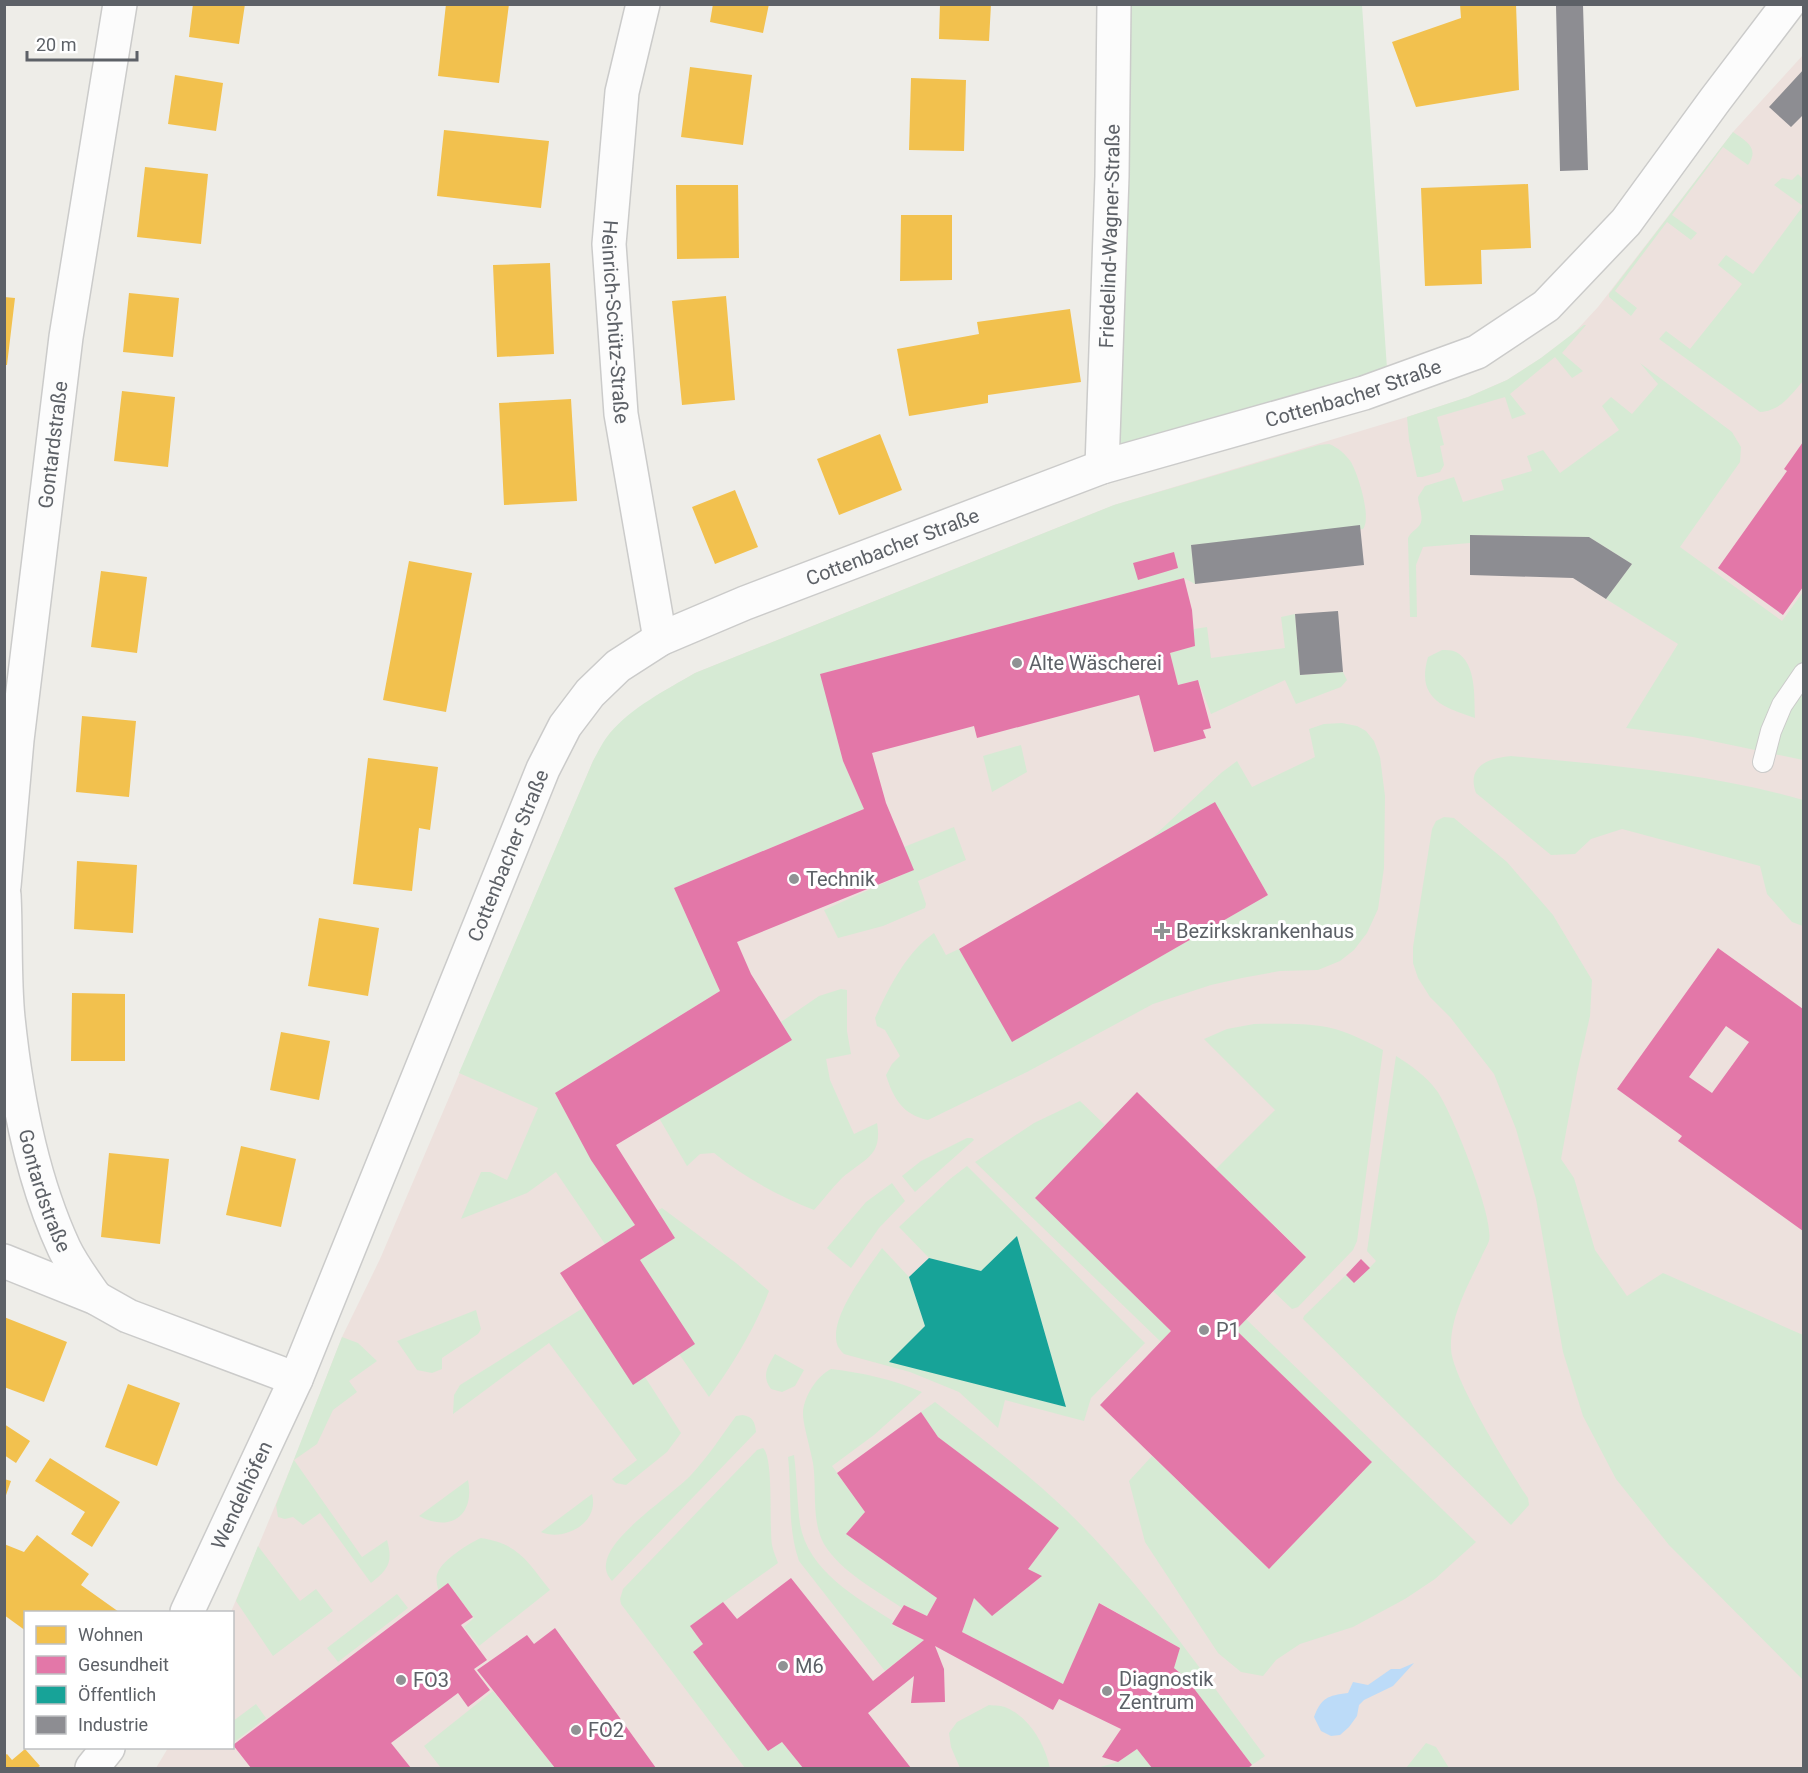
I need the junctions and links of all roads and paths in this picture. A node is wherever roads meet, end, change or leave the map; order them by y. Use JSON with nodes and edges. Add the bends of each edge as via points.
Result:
{"nodes":[{"id":1,"x":120,"y":4,"type":"edge"},
{"id":2,"x":643,"y":4,"type":"edge"},
{"id":3,"x":1114,"y":4,"type":"edge"},
{"id":4,"x":1788,"y":4,"type":"edge"},
{"id":5,"x":1102,"y":467,"type":"junction"},
{"id":6,"x":660,"y":639,"type":"junction"},
{"id":7,"x":1803,"y":673,"type":"edge"},
{"id":8,"x":1763,"y":762,"type":"dead end"},
{"id":9,"x":4,"y":886,"type":"edge"},
{"id":10,"x":4,"y":895,"type":"edge"},
{"id":11,"x":4,"y":1261,"type":"edge"},
{"id":12,"x":96,"y":1298,"type":"junction"},
{"id":13,"x":296,"y":1379,"type":"junction"},
{"id":14,"x":187,"y":1611,"type":"edge"},
{"id":15,"x":107,"y":1749,"type":"edge"},
{"id":16,"x":92,"y":1768,"type":"edge"}],
"edges":[{"from":1,"to":9,"type":"street","name":"Gontardstraße","via":[[66,337],[16,740]]},
{"from":2,"to":6,"type":"street","name":"Heinrich-Schütz-Straße","via":[[622,92],[609,244],[621,414]]},
{"from":3,"to":5,"type":"street","name":"Friedelind-Wagner-Straße"},
{"from":4,"to":5,"type":"street","name":"Cottenbacher Straße","via":[[1626,222],[1536,313],[1477,352],[1365,393]]},
{"from":5,"to":6,"type":"street","name":"Cottenbacher Straße"},
{"from":6,"to":13,"type":"street","name":"Cottenbacher Straße","via":[[618,666],[590,693],[566,726],[543,769]]},
{"from":7,"to":8,"type":"lane","via":[[1782,705]]},
{"from":10,"to":12,"type":"street","name":"Gontardstraße","via":[[8,1017],[32,1157],[44,1201],[65,1250]]},
{"from":11,"to":12,"type":"street","name":"Gontardstraße"},
{"from":12,"to":13,"type":"street","name":"Gontardstraße","via":[[128,1316]]},
{"from":13,"to":14,"type":"street","name":"Wendelhöfen"},
{"from":15,"to":16,"type":"street"}]}
